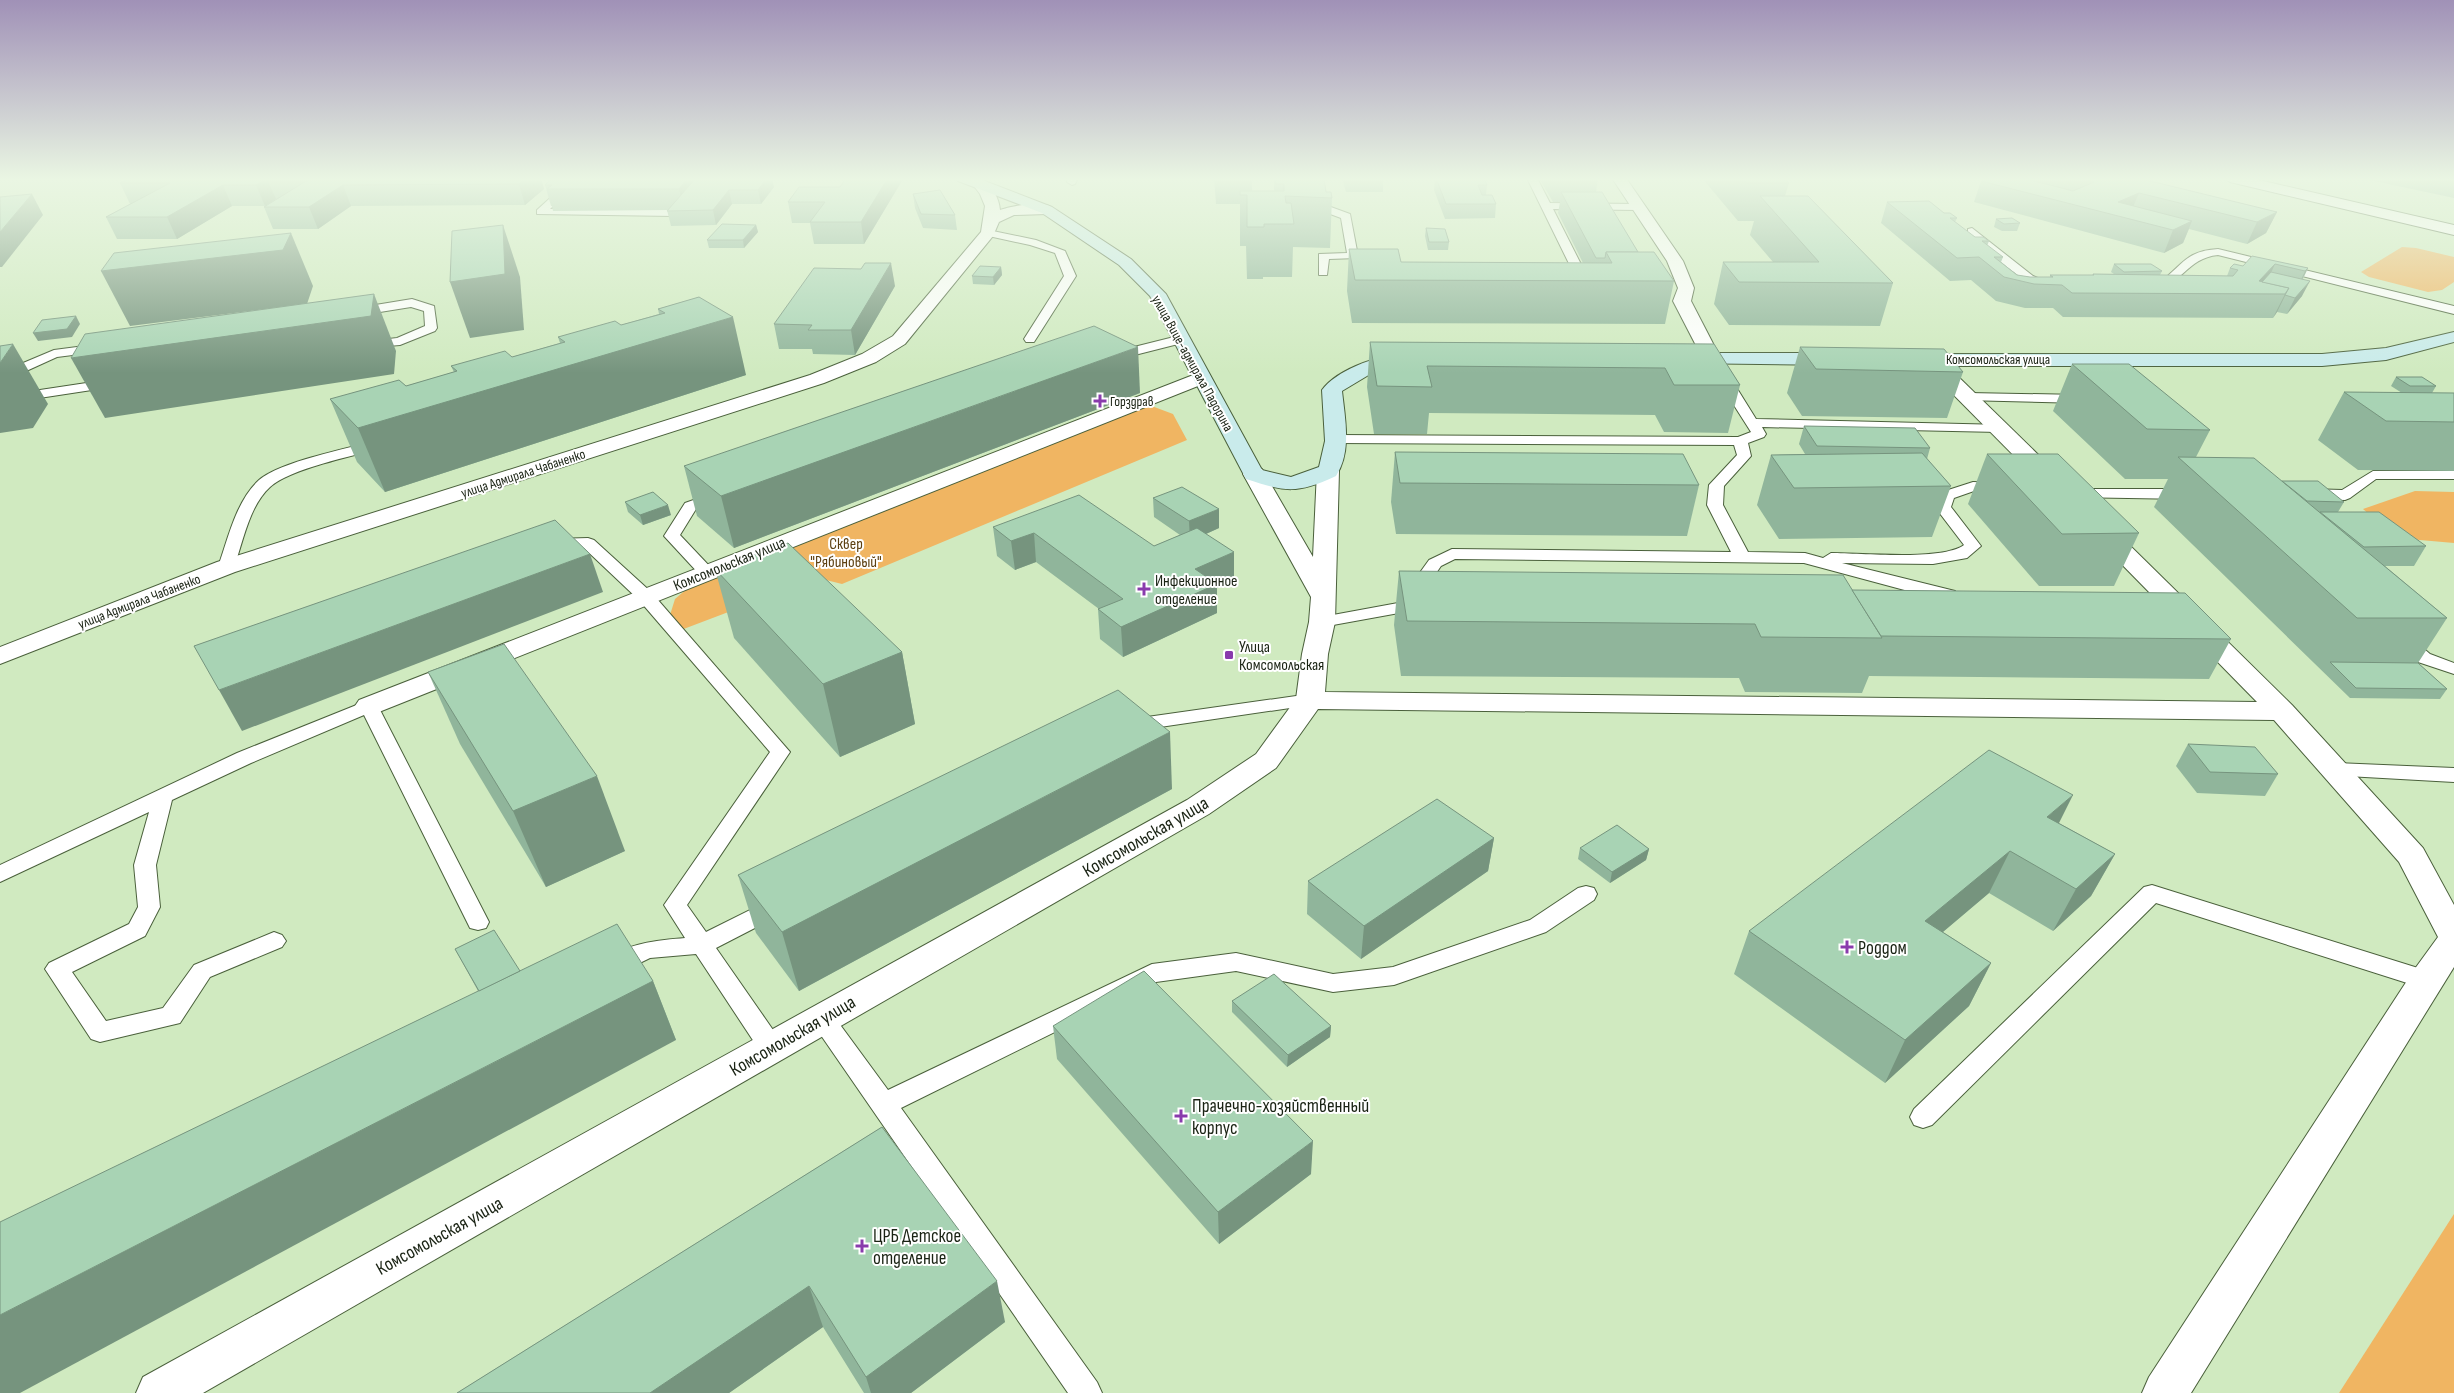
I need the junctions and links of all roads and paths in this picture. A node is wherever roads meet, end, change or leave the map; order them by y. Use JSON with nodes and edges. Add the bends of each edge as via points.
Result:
{"nodes":[{"id":1,"x":976,"y":243,"type":"edge"},
{"id":2,"x":1035,"y":243,"type":"edge"},
{"id":3,"x":1097,"y":243,"type":"edge"},
{"id":4,"x":1351,"y":243,"type":"edge"},
{"id":5,"x":1567,"y":243,"type":"edge"},
{"id":6,"x":1663,"y":243,"type":"edge"},
{"id":7,"x":1987,"y":243,"type":"edge"},
{"id":8,"x":1324,"y":273,"type":"dead end"},
{"id":9,"x":2064,"y":289,"type":"edge"},
{"id":10,"x":2145,"y":289,"type":"edge"},
{"id":11,"x":1572,"y":291,"type":"edge"},
{"id":12,"x":2454,"y":310,"type":"edge"},
{"id":13,"x":344,"y":313,"type":"edge"},
{"id":14,"x":2454,"y":337,"type":"edge"},
{"id":15,"x":1030,"y":339,"type":"dead end"},
{"id":16,"x":1182,"y":339,"type":"junction"},
{"id":17,"x":112,"y":346,"type":"edge"},
{"id":18,"x":351,"y":348,"type":"edge"},
{"id":19,"x":1427,"y":358,"type":"edge"},
{"id":20,"x":1662,"y":358,"type":"edge"},
{"id":21,"x":1712,"y":359,"type":"junction"},
{"id":22,"x":1849,"y":360,"type":"edge"},
{"id":23,"x":1897,"y":360,"type":"edge"},
{"id":24,"x":1930,"y":360,"type":"junction"},
{"id":25,"x":1100,"y":361,"type":"edge"},
{"id":26,"x":0,"y":372,"type":"edge"},
{"id":27,"x":1201,"y":378,"type":"junction"},
{"id":28,"x":127,"y":381,"type":"dead end"},
{"id":29,"x":1968,"y":397,"type":"junction"},
{"id":30,"x":0,"y":400,"type":"edge"},
{"id":31,"x":2094,"y":400,"type":"edge"},
{"id":32,"x":1752,"y":423,"type":"junction"},
{"id":33,"x":1999,"y":428,"type":"junction"},
{"id":34,"x":1337,"y":439,"type":"junction"},
{"id":35,"x":390,"y":441,"type":"edge"},
{"id":36,"x":1740,"y":441,"type":"junction"},
{"id":37,"x":1328,"y":471,"type":"junction"},
{"id":38,"x":1254,"y":474,"type":"junction"},
{"id":39,"x":2454,"y":475,"type":"edge"},
{"id":40,"x":2010,"y":486,"type":"edge"},
{"id":41,"x":2053,"y":488,"type":"junction"},
{"id":42,"x":736,"y":490,"type":"edge"},
{"id":43,"x":2200,"y":494,"type":"edge"},
{"id":44,"x":2297,"y":494,"type":"edge"},
{"id":45,"x":534,"y":551,"type":"edge"},
{"id":46,"x":1742,"y":557,"type":"junction"},
{"id":47,"x":1805,"y":558,"type":"junction"},
{"id":48,"x":226,"y":567,"type":"junction"},
{"id":49,"x":707,"y":572,"type":"junction"},
{"id":50,"x":645,"y":596,"type":"junction"},
{"id":51,"x":1964,"y":596,"type":"edge"},
{"id":52,"x":1323,"y":610,"type":"junction"},
{"id":53,"x":2394,"y":633,"type":"edge"},
{"id":54,"x":0,"y":656,"type":"edge"},
{"id":55,"x":2454,"y":669,"type":"edge"},
{"id":56,"x":1310,"y":700,"type":"junction"},
{"id":57,"x":369,"y":706,"type":"junction"},
{"id":58,"x":2282,"y":711,"type":"junction"},
{"id":59,"x":1110,"y":734,"type":"edge"},
{"id":60,"x":2336,"y":770,"type":"junction"},
{"id":61,"x":2454,"y":775,"type":"edge"},
{"id":62,"x":163,"y":797,"type":"junction"},
{"id":63,"x":0,"y":874,"type":"edge"},
{"id":64,"x":1586,"y":894,"type":"dead end"},
{"id":65,"x":797,"y":896,"type":"edge"},
{"id":66,"x":478,"y":922,"type":"dead end"},
{"id":67,"x":2454,"y":936,"type":"edge"},
{"id":68,"x":2454,"y":940,"type":"edge"},
{"id":69,"x":274,"y":941,"type":"dead end"},
{"id":70,"x":701,"y":945,"type":"junction"},
{"id":71,"x":592,"y":977,"type":"edge"},
{"id":72,"x":2426,"y":980,"type":"junction"},
{"id":73,"x":821,"y":1018,"type":"junction"},
{"id":74,"x":771,"y":1047,"type":"junction"},
{"id":75,"x":884,"y":1104,"type":"junction"},
{"id":76,"x":1923,"y":1117,"type":"dead end"},
{"id":77,"x":159,"y":1393,"type":"edge"},
{"id":78,"x":1086,"y":1393,"type":"edge"},
{"id":79,"x":2165,"y":1393,"type":"edge"}],
"edges":[{"from":1,"to":48,"type":"street","name":"улица Адмирала Чабаненко","via":[[899,340],[869,358],[817,379]]},
{"from":2,"to":15,"type":"lane","via":[[1060,251],[1070,276]]},
{"from":3,"to":16,"type":"street","name":"улица Вице-адмирала Падорина","via":[[1125,262],[1157,294]]},
{"from":4,"to":8,"type":"lane","via":[[1353,256],[1323,256]]},
{"from":5,"to":11,"type":"lane","via":[[1591,287]]},
{"from":6,"to":21,"type":"street","via":[[1675,261],[1682,301]]},
{"from":7,"to":9,"type":"lane","via":[[2037,283]]},
{"from":10,"to":12,"type":"lane","via":[[2165,286],[2179,268],[2209,252],[2218,252]]},
{"from":13,"to":18,"type":"lane","via":[[412,304],[430,309],[431,328],[400,341]]},
{"from":14,"to":24,"type":"street","name":"Комсомольская улица","via":[[2386,354],[2322,360]]},
{"from":16,"to":25,"type":"lane","via":[[1127,351]]},
{"from":16,"to":27,"type":"street","name":"улица Вице-адмирала Падорина"},
{"from":17,"to":26,"type":"lane","via":[[54,354]]},
{"from":19,"to":34,"type":"street","name":"Комсомольская улица","via":[[1390,361],[1345,377],[1332,390]]},
{"from":20,"to":21,"type":"street"},
{"from":21,"to":22,"type":"street"},
{"from":21,"to":32,"type":"lane"},
{"from":23,"to":24,"type":"street","name":"Комсомольская улица"},
{"from":24,"to":29,"type":"street"},
{"from":27,"to":38,"type":"street","name":"улица Вице-адмирала Падорина"},
{"from":27,"to":49,"type":"street","name":"Комсомольская улица"},
{"from":28,"to":30,"type":"lane"},
{"from":29,"to":31,"type":"lane"},
{"from":29,"to":33,"type":"street"},
{"from":32,"to":33,"type":"lane"},
{"from":32,"to":36,"type":"lane","via":[[1759,434]]},
{"from":33,"to":41,"type":"street"},
{"from":34,"to":36,"type":"lane"},
{"from":34,"to":37,"type":"street","name":"Комсомольская улица"},
{"from":35,"to":48,"type":"lane","via":[[305,466],[265,482],[245,514]]},
{"from":36,"to":46,"type":"lane","via":[[1744,456],[1717,485],[1715,505]]},
{"from":37,"to":38,"type":"street","via":[[1303,484],[1286,484]]},
{"from":37,"to":52,"type":"street","name":"Комсомольская улица"},
{"from":38,"to":52,"type":"street"},
{"from":39,"to":44,"type":"lane","via":[[2373,475],[2345,495]]},
{"from":40,"to":47,"type":"lane","via":[[1973,487],[1946,496],[1943,507],[1973,546],[1961,554],[1933,559]]},
{"from":41,"to":43,"type":"lane"},
{"from":41,"to":58,"type":"street","via":[[2162,601]]},
{"from":42,"to":49,"type":"lane","via":[[690,506],[672,536]]},
{"from":45,"to":50,"type":"lane","via":[[553,544],[588,542]]},
{"from":46,"to":47,"type":"lane"},
{"from":46,"to":52,"type":"lane","via":[[1452,554],[1435,563],[1404,607]]},
{"from":47,"to":51,"type":"lane","via":[[1938,594]]},
{"from":48,"to":54,"type":"street","name":"улица Адмирала Чабаненко"},
{"from":49,"to":50,"type":"street","name":"Комсомольская улица"},
{"from":50,"to":57,"type":"street","name":"Комсомольская улица"},
{"from":50,"to":70,"type":"lane","via":[[780,752],[675,905]]},
{"from":52,"to":56,"type":"street","name":"Комсомольская улица"},
{"from":53,"to":55,"type":"lane","via":[[2424,658]]},
{"from":56,"to":58,"type":"street"},
{"from":56,"to":59,"type":"lane","via":[[1128,725]]},
{"from":56,"to":73,"type":"street","name":"Комсомольская улица","via":[[1266,762],[1198,807]]},
{"from":57,"to":62,"type":"lane","via":[[244,758]]},
{"from":57,"to":66,"type":"lane"},
{"from":58,"to":60,"type":"street"},
{"from":60,"to":61,"type":"lane"},
{"from":60,"to":67,"type":"street","via":[[2412,856]]},
{"from":62,"to":63,"type":"lane"},
{"from":62,"to":69,"type":"lane","via":[[145,865],[149,907],[137,930],[57,969],[100,1032],[170,1016],[202,971]]},
{"from":64,"to":75,"type":"lane","via":[[1538,926],[1394,976],[1333,983],[1236,962],[1152,973]]},
{"from":65,"to":70,"type":"lane"},
{"from":68,"to":72,"type":"street"},
{"from":70,"to":71,"type":"lane","via":[[646,950]]},
{"from":70,"to":74,"type":"lane"},
{"from":72,"to":76,"type":"lane","via":[[2152,893]]},
{"from":72,"to":79,"type":"street"},
{"from":73,"to":74,"type":"street","name":"Комсомольская улица"},
{"from":73,"to":75,"type":"lane"},
{"from":74,"to":77,"type":"street","name":"Комсомольская улица"},
{"from":75,"to":78,"type":"lane"}]}
